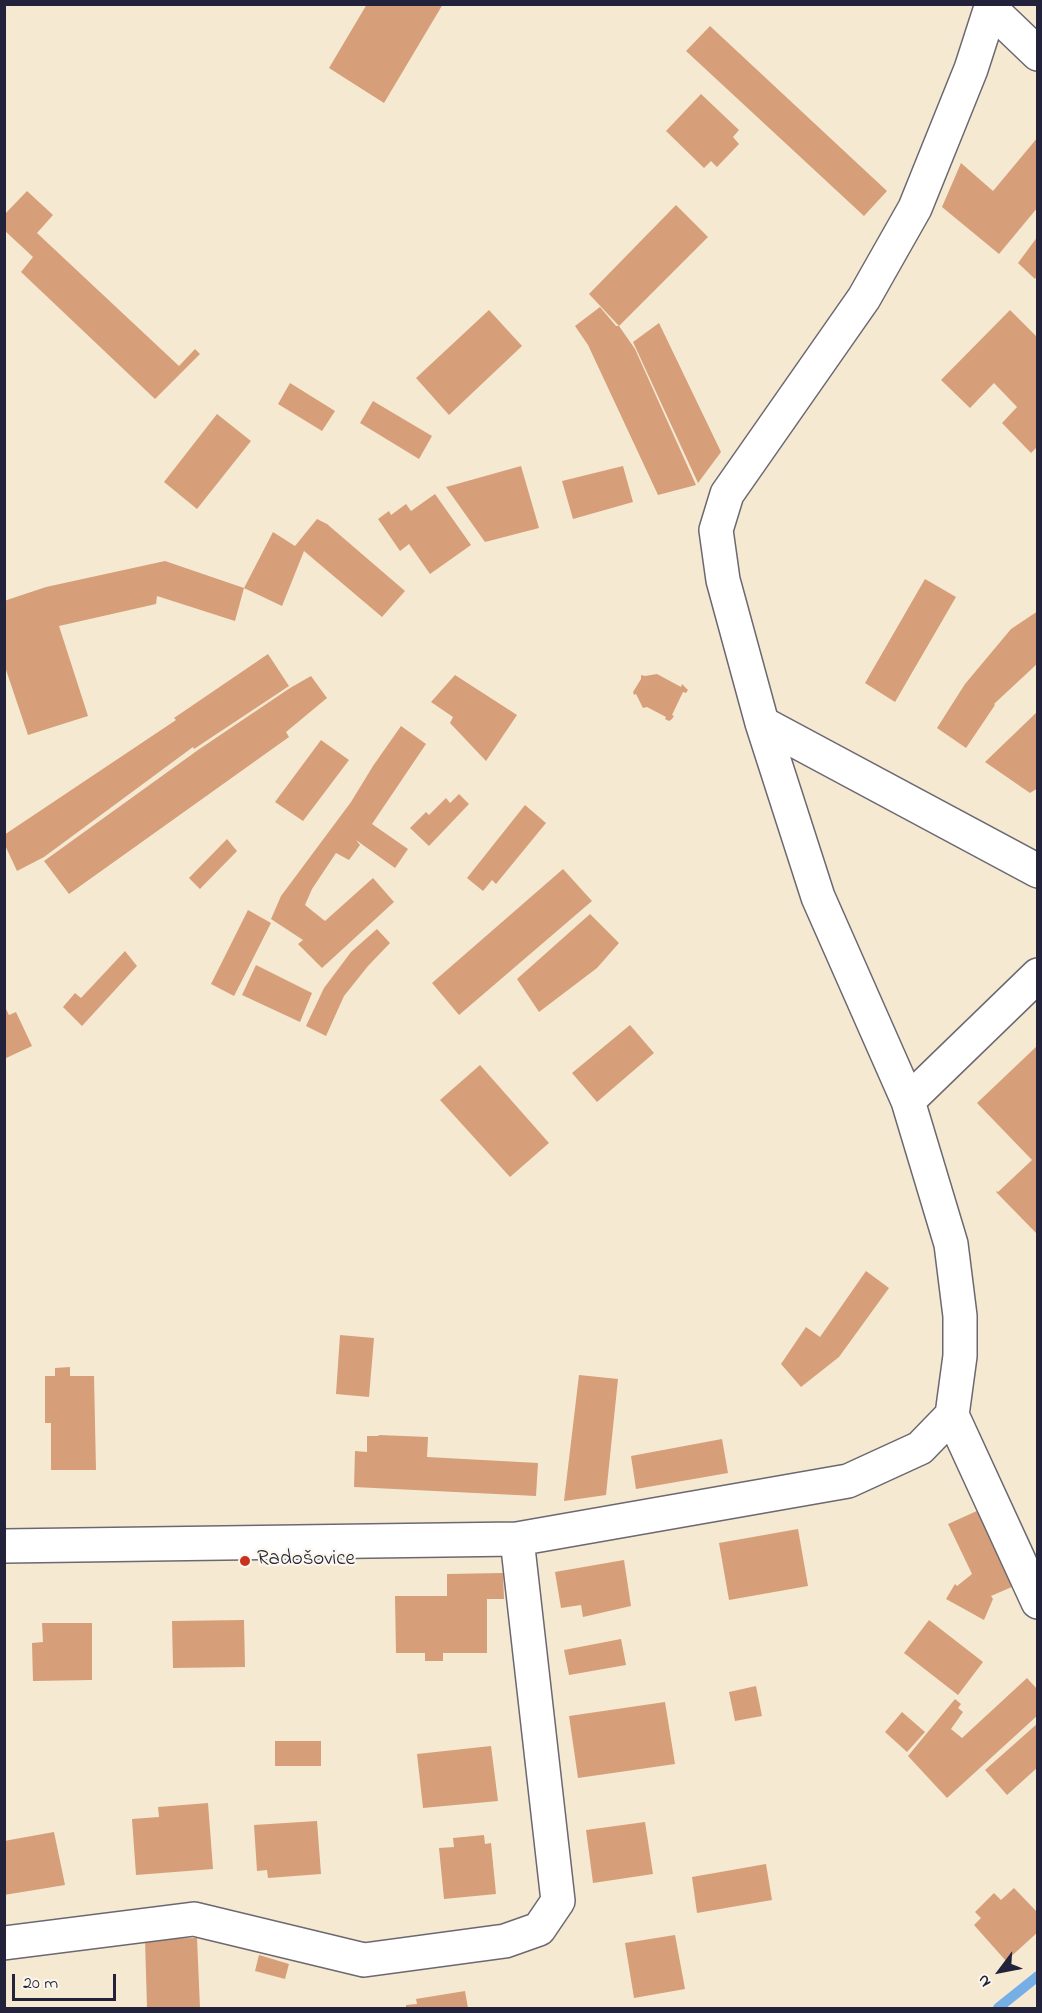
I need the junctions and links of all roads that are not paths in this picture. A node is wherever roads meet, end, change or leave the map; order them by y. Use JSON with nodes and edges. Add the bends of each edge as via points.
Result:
{"nodes":[{"id":1,"x":992,"y":7,"type":"edge"},
{"id":2,"x":1038,"y":54,"type":"edge"},
{"id":3,"x":762,"y":723,"type":"junction"},
{"id":4,"x":1038,"y":871,"type":"edge"},
{"id":5,"x":1038,"y":975,"type":"edge"},
{"id":6,"x":908,"y":1101,"type":"junction"},
{"id":7,"x":952,"y":1415,"type":"junction"},
{"id":8,"x":517,"y":1539,"type":"junction"},
{"id":9,"x":4,"y":1546,"type":"edge"},
{"id":10,"x":1038,"y":1602,"type":"edge"},
{"id":11,"x":4,"y":1943,"type":"edge"}],
"edges":[{"from":1,"to":2,"type":"street"},
{"from":1,"to":3,"type":"street","via":[[915,208],[864,298],[727,494],[716,530],[722,570]]},
{"from":3,"to":4,"type":"street"},
{"from":3,"to":6,"type":"street","via":[[818,897]]},
{"from":5,"to":6,"type":"street"},
{"from":6,"to":7,"type":"street","via":[[951,1244],[960,1316],[960,1356]]},
{"from":7,"to":8,"type":"street","via":[[920,1448],[848,1481]]},
{"from":7,"to":10,"type":"street"},
{"from":8,"to":9,"type":"street"},
{"from":8,"to":11,"type":"street","via":[[558,1901],[539,1929],[505,1941],[364,1960],[194,1919]]}]}
